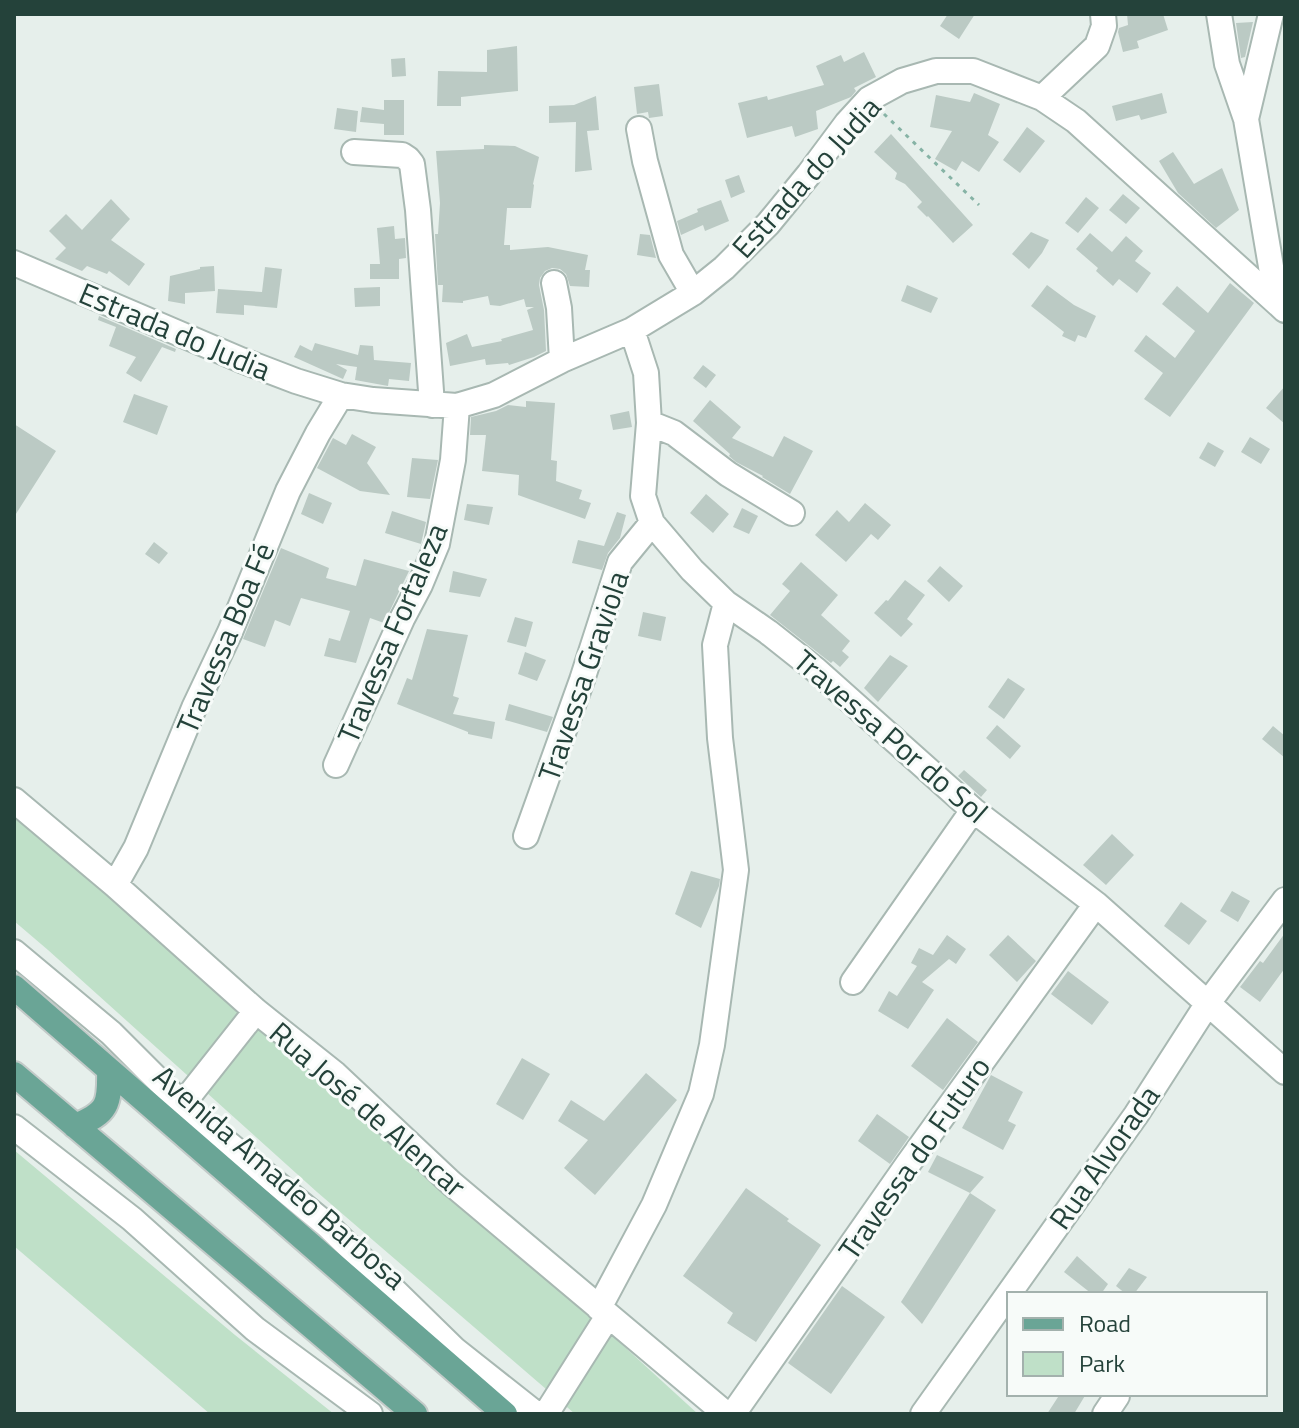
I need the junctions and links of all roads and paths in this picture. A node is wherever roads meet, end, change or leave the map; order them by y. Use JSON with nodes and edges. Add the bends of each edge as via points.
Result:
{"nodes":[{"id":1,"x":1103,"y":14,"type":"edge"},
{"id":2,"x":1219,"y":14,"type":"edge"},
{"id":3,"x":1271,"y":14,"type":"edge"},
{"id":4,"x":1042,"y":98,"type":"junction"},
{"id":5,"x":869,"y":99,"type":"junction"},
{"id":6,"x":1246,"y":119,"type":"junction"},
{"id":7,"x":639,"y":129,"type":"dead end"},
{"id":8,"x":354,"y":152,"type":"dead end"},
{"id":9,"x":979,"y":205,"type":"dead end"},
{"id":10,"x":14,"y":263,"type":"edge"},
{"id":11,"x":554,"y":283,"type":"dead end"},
{"id":12,"x":693,"y":293,"type":"junction"},
{"id":13,"x":1281,"y":306,"type":"edge"},
{"id":14,"x":632,"y":330,"type":"junction"},
{"id":15,"x":562,"y":360,"type":"junction"},
{"id":16,"x":341,"y":395,"type":"junction"},
{"id":17,"x":432,"y":405,"type":"junction"},
{"id":18,"x":457,"y":406,"type":"junction"},
{"id":19,"x":649,"y":423,"type":"junction"},
{"id":20,"x":792,"y":513,"type":"dead end"},
{"id":21,"x":652,"y":523,"type":"junction"},
{"id":22,"x":726,"y":603,"type":"junction"},
{"id":23,"x":336,"y":765,"type":"dead end"},
{"id":24,"x":14,"y":800,"type":"edge"},
{"id":25,"x":973,"y":810,"type":"junction"},
{"id":26,"x":526,"y":836,"type":"dead end"},
{"id":27,"x":115,"y":885,"type":"junction"},
{"id":28,"x":1285,"y":900,"type":"edge"},
{"id":29,"x":1096,"y":904,"type":"junction"},
{"id":30,"x":14,"y":952,"type":"edge"},
{"id":31,"x":853,"y":982,"type":"dead end"},
{"id":32,"x":14,"y":987,"type":"edge"},
{"id":33,"x":1208,"y":1003,"type":"junction"},
{"id":34,"x":256,"y":1011,"type":"junction"},
{"id":35,"x":109,"y":1070,"type":"junction"},
{"id":36,"x":1285,"y":1072,"type":"edge"},
{"id":37,"x":14,"y":1074,"type":"edge"},
{"id":38,"x":176,"y":1113,"type":"junction"},
{"id":39,"x":75,"y":1126,"type":"junction"},
{"id":40,"x":14,"y":1127,"type":"edge"},
{"id":41,"x":1010,"y":1292,"type":"edge"},
{"id":42,"x":1007,"y":1296,"type":"edge"},
{"id":43,"x":604,"y":1312,"type":"junction"},
{"id":44,"x":370,"y":1414,"type":"edge"},
{"id":45,"x":415,"y":1414,"type":"edge"},
{"id":46,"x":505,"y":1414,"type":"edge"},
{"id":47,"x":536,"y":1414,"type":"edge"},
{"id":48,"x":546,"y":1414,"type":"edge"},
{"id":49,"x":726,"y":1414,"type":"edge"},
{"id":50,"x":733,"y":1414,"type":"edge"},
{"id":51,"x":923,"y":1414,"type":"edge"}],
"edges":[{"from":1,"to":4,"type":"street","via":[[1097,46]]},
{"from":2,"to":6,"type":"street","via":[[1227,64]]},
{"from":3,"to":6,"type":"street"},
{"from":4,"to":5,"type":"street","name":"Estrada do Judia","via":[[973,71],[936,71]]},
{"from":4,"to":13,"type":"street","name":"Estrada do Judia","via":[[1094,136]]},
{"from":5,"to":9,"type":"path"},
{"from":5,"to":12,"type":"street","name":"Estrada do Judia","via":[[768,224]]},
{"from":6,"to":13,"type":"street"},
{"from":7,"to":12,"type":"street","via":[[671,255]]},
{"from":8,"to":17,"type":"street","via":[[402,155],[412,164]]},
{"from":10,"to":16,"type":"street","name":"Estrada do Judia","via":[[241,360]]},
{"from":11,"to":15,"type":"street"},
{"from":12,"to":14,"type":"street","name":"Estrada do Judia"},
{"from":14,"to":15,"type":"street","name":"Estrada do Judia"},
{"from":14,"to":19,"type":"street","name":"Travessa Por do Sol","via":[[646,373]]},
{"from":15,"to":18,"type":"street","name":"Estrada do Judia","via":[[494,395]]},
{"from":16,"to":17,"type":"street","name":"Estrada do Judia"},
{"from":16,"to":27,"type":"street","name":"Travessa Boa Fé","via":[[288,491],[136,848]]},
{"from":17,"to":18,"type":"street","name":"Estrada do Judia"},
{"from":18,"to":23,"type":"street","name":"Travessa Fortaleza","via":[[437,544]]},
{"from":19,"to":20,"type":"street","via":[[674,433]]},
{"from":19,"to":21,"type":"street","name":"Travessa Por do Sol","via":[[643,496]]},
{"from":21,"to":22,"type":"street","name":"Travessa Por do Sol"},
{"from":21,"to":26,"type":"street","name":"Travessa Graviola","via":[[620,562]]},
{"from":22,"to":25,"type":"street","name":"Travessa Por do Sol","via":[[816,670]]},
{"from":22,"to":43,"type":"street","via":[[715,645],[736,870],[712,1045],[701,1094]]},
{"from":24,"to":27,"type":"street","name":"Rua José de Alencar"},
{"from":25,"to":29,"type":"street","name":"Travessa Por do Sol"},
{"from":25,"to":31,"type":"street"},
{"from":27,"to":34,"type":"street","name":"Rua José de Alencar"},
{"from":28,"to":33,"type":"street","name":"Rua Alvorada"},
{"from":29,"to":33,"type":"street","name":"Travessa Por do Sol"},
{"from":29,"to":50,"type":"street","name":"Travessa do Futuro"},
{"from":30,"to":38,"type":"street","via":[[111,1033]]},
{"from":32,"to":35,"type":"main road","name":"Avenida Amadeo Barbosa"},
{"from":33,"to":36,"type":"street","name":"Travessa Por do Sol"},
{"from":33,"to":41,"type":"street","name":"Rua Alvorada"},
{"from":34,"to":38,"type":"street"},
{"from":34,"to":43,"type":"street","name":"Rua José de Alencar","via":[[335,1074],[451,1183]]},
{"from":35,"to":38,"type":"main road","name":"Avenida Amadeo Barbosa"},
{"from":35,"to":39,"type":"main road","via":[[107,1104],[97,1116]]},
{"from":37,"to":39,"type":"main road"},
{"from":38,"to":46,"type":"main road","name":"Avenida Amadeo Barbosa"},
{"from":38,"to":47,"type":"street","via":[[327,1225],[455,1350]]},
{"from":39,"to":45,"type":"main road"},
{"from":40,"to":44,"type":"street","via":[[132,1219],[255,1329]]},
{"from":42,"to":51,"type":"street","name":"Rua Alvorada"},
{"from":43,"to":48,"type":"street"},
{"from":43,"to":49,"type":"street","name":"Rua José de Alencar"}]}
